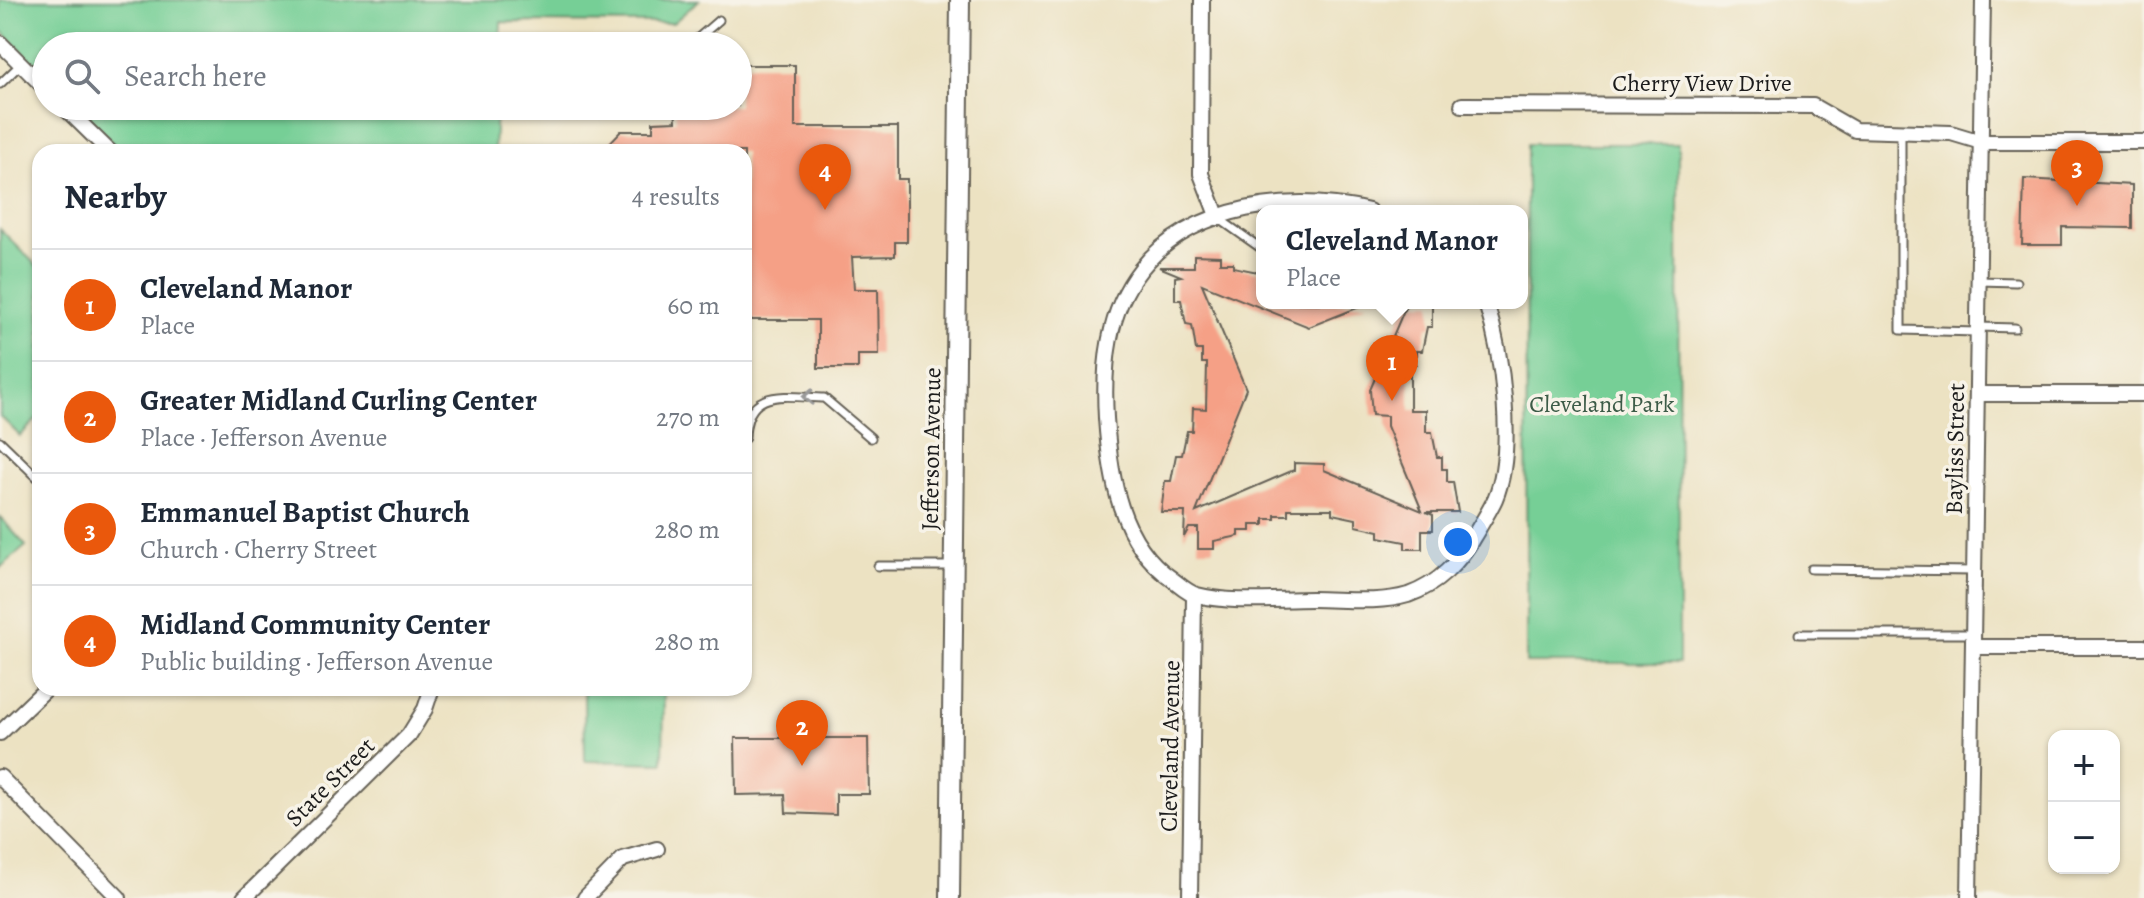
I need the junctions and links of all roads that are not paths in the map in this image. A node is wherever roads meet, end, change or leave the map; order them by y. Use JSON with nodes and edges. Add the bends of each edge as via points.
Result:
{"nodes":[{"id":1,"x":960,"y":0,"type":"edge"},
{"id":2,"x":1202,"y":0,"type":"edge"},
{"id":3,"x":1983,"y":0,"type":"edge"},
{"id":4,"x":719,"y":20,"type":"dead end"},
{"id":5,"x":705,"y":32,"type":"edge"},
{"id":6,"x":0,"y":43,"type":"edge"},
{"id":7,"x":21,"y":64,"type":"junction"},
{"id":8,"x":32,"y":75,"type":"edge"},
{"id":9,"x":0,"y":84,"type":"edge"},
{"id":10,"x":1462,"y":105,"type":"dead end"},
{"id":11,"x":77,"y":120,"type":"edge"},
{"id":12,"x":1901,"y":133,"type":"junction"},
{"id":13,"x":1981,"y":142,"type":"junction"},
{"id":14,"x":2144,"y":142,"type":"edge"},
{"id":15,"x":102,"y":144,"type":"edge"},
{"id":16,"x":1273,"y":205,"type":"edge"},
{"id":17,"x":1336,"y":205,"type":"edge"},
{"id":18,"x":1256,"y":209,"type":"edge"},
{"id":19,"x":1218,"y":218,"type":"junction"},
{"id":20,"x":1256,"y":245,"type":"edge"},
{"id":21,"x":1979,"y":281,"type":"junction"},
{"id":22,"x":2016,"y":282,"type":"dead end"},
{"id":23,"x":1488,"y":309,"type":"edge"},
{"id":24,"x":2015,"y":328,"type":"dead end"},
{"id":25,"x":1979,"y":330,"type":"junction"},
{"id":26,"x":1978,"y":394,"type":"junction"},
{"id":27,"x":2144,"y":394,"type":"edge"},
{"id":28,"x":752,"y":409,"type":"edge"},
{"id":29,"x":871,"y":438,"type":"dead end"},
{"id":30,"x":0,"y":441,"type":"edge"},
{"id":31,"x":32,"y":472,"type":"edge"},
{"id":32,"x":878,"y":566,"type":"dead end"},
{"id":33,"x":953,"y":566,"type":"junction"},
{"id":34,"x":1811,"y":569,"type":"dead end"},
{"id":35,"x":1975,"y":571,"type":"junction"},
{"id":36,"x":1194,"y":595,"type":"junction"},
{"id":37,"x":1799,"y":634,"type":"dead end"},
{"id":38,"x":1973,"y":640,"type":"junction"},
{"id":39,"x":2144,"y":647,"type":"edge"},
{"id":40,"x":39,"y":696,"type":"edge"},
{"id":41,"x":429,"y":696,"type":"edge"},
{"id":42,"x":0,"y":733,"type":"edge"},
{"id":43,"x":0,"y":777,"type":"edge"},
{"id":44,"x":657,"y":849,"type":"dead end"},
{"id":45,"x":119,"y":898,"type":"edge"},
{"id":46,"x":244,"y":898,"type":"edge"},
{"id":47,"x":585,"y":898,"type":"edge"},
{"id":48,"x":950,"y":898,"type":"edge"},
{"id":49,"x":1190,"y":898,"type":"edge"},
{"id":50,"x":1969,"y":898,"type":"edge"}],
"edges":[{"from":1,"to":33,"type":"street","name":"Jefferson Avenue"},
{"from":2,"to":19,"type":"street","via":[[1201,174]]},
{"from":3,"to":13,"type":"street","name":"Bayliss Street"},
{"from":4,"to":5,"type":"lane"},
{"from":6,"to":7,"type":"street"},
{"from":7,"to":8,"type":"street"},
{"from":7,"to":9,"type":"lane"},
{"from":10,"to":12,"type":"street","name":"Cherry View Drive","via":[[1813,106],[1855,130]]},
{"from":11,"to":15,"type":"street"},
{"from":12,"to":13,"type":"street","name":"Cherry View Drive","via":[[1951,133]]},
{"from":12,"to":25,"type":"lane","via":[[1901,330]]},
{"from":13,"to":14,"type":"street","name":"Cherry View Drive"},
{"from":13,"to":21,"type":"street","name":"Bayliss Street"},
{"from":16,"to":17,"type":"street"},
{"from":18,"to":19,"type":"street"},
{"from":19,"to":20,"type":"lane"},
{"from":19,"to":36,"type":"street","via":[[1164,244],[1140,271],[1108,340],[1104,389],[1119,506],[1134,538],[1159,570]]},
{"from":21,"to":22,"type":"lane"},
{"from":21,"to":25,"type":"street","name":"Bayliss Street"},
{"from":23,"to":36,"type":"street","via":[[1496,335],[1505,442],[1496,497],[1465,552],[1435,582],[1407,595],[1377,599],[1225,600]]},
{"from":24,"to":25,"type":"lane"},
{"from":25,"to":26,"type":"street","name":"Bayliss Street"},
{"from":26,"to":27,"type":"street"},
{"from":26,"to":35,"type":"street","name":"Bayliss Street"},
{"from":29,"to":28,"type":"lane","one_way":true,"via":[[824,398],[774,397]]},
{"from":30,"to":31,"type":"lane"},
{"from":32,"to":33,"type":"lane"},
{"from":33,"to":48,"type":"street","name":"Jefferson Avenue"},
{"from":34,"to":35,"type":"lane"},
{"from":35,"to":38,"type":"street","name":"Bayliss Street"},
{"from":36,"to":49,"type":"street","name":"Cleveland Avenue"},
{"from":37,"to":38,"type":"lane"},
{"from":38,"to":39,"type":"street"},
{"from":38,"to":50,"type":"street","name":"Bayliss Street"},
{"from":40,"to":42,"type":"street"},
{"from":41,"to":46,"type":"street","name":"State Street","via":[[409,735]]},
{"from":43,"to":45,"type":"street"},
{"from":44,"to":47,"type":"street","via":[[623,859]]}]}
